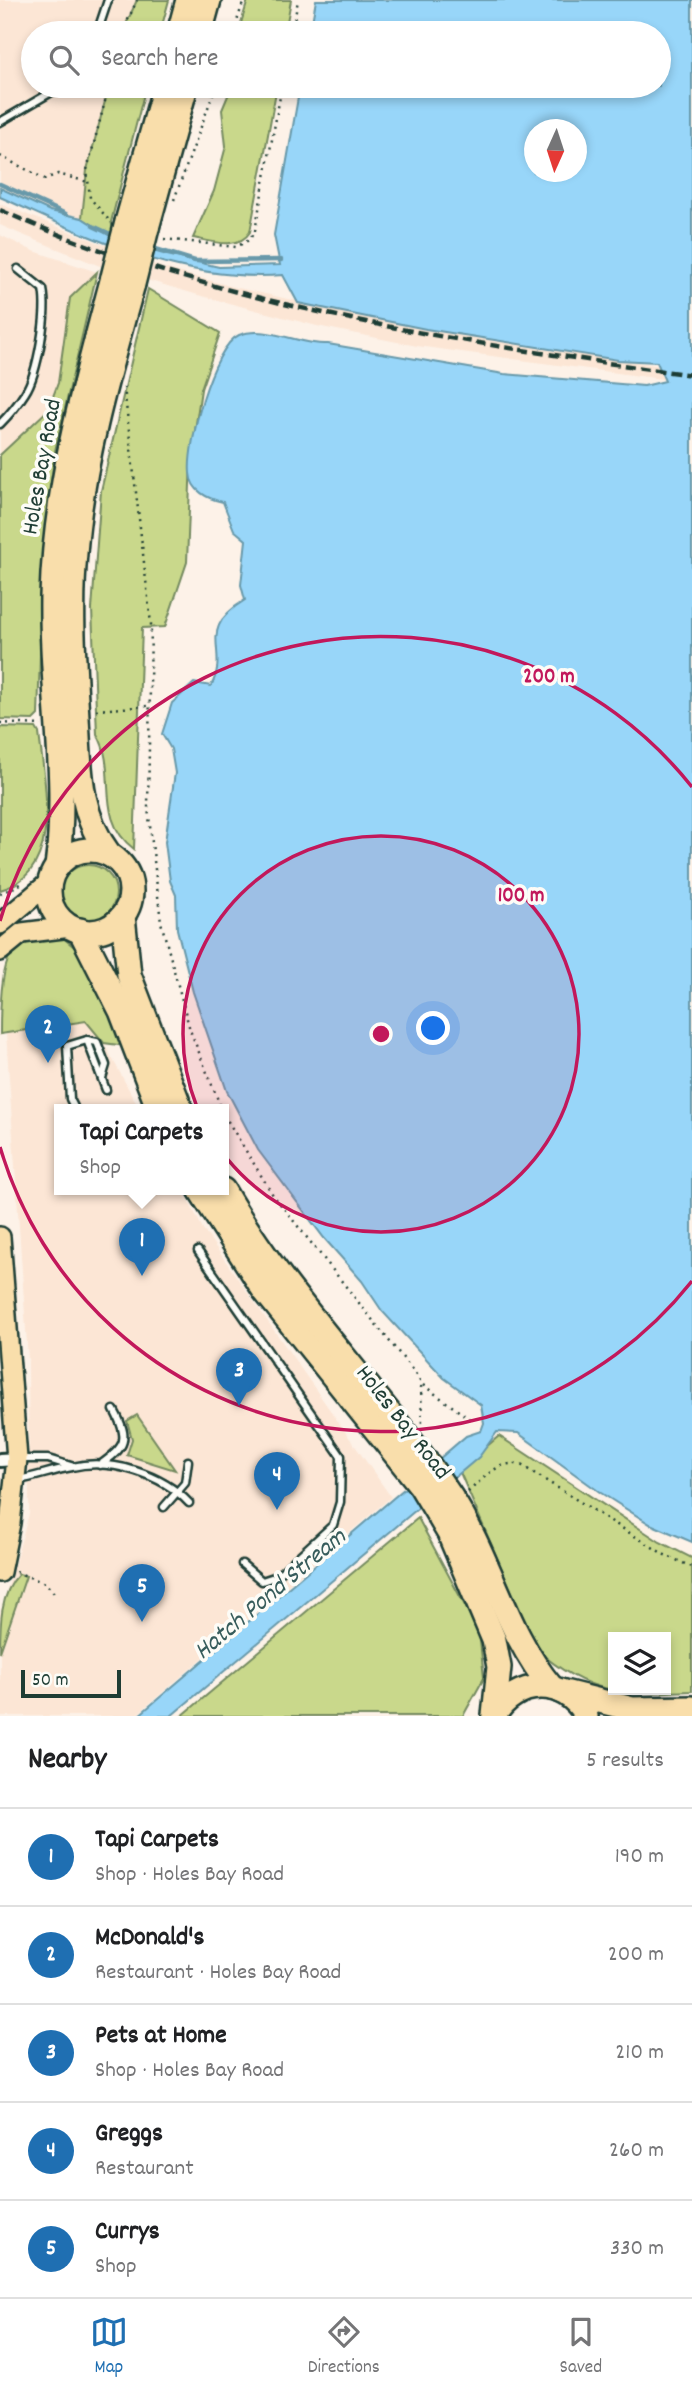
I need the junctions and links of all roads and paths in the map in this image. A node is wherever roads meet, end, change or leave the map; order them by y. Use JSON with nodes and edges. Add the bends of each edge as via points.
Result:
{"nodes":[{"id":1,"x":108,"y":0,"type":"edge"},
{"id":2,"x":137,"y":0,"type":"edge"},
{"id":3,"x":188,"y":0,"type":"edge"},
{"id":4,"x":209,"y":0,"type":"edge"},
{"id":5,"x":244,"y":0,"type":"edge"},
{"id":6,"x":298,"y":0,"type":"edge"},
{"id":7,"x":101,"y":21,"type":"edge"},
{"id":8,"x":127,"y":21,"type":"edge"},
{"id":9,"x":182,"y":21,"type":"edge"},
{"id":10,"x":203,"y":21,"type":"edge"},
{"id":11,"x":237,"y":21,"type":"edge"},
{"id":12,"x":294,"y":21,"type":"edge"},
{"id":13,"x":41,"y":98,"type":"edge"},
{"id":14,"x":106,"y":98,"type":"edge"},
{"id":15,"x":162,"y":98,"type":"edge"},
{"id":16,"x":182,"y":98,"type":"edge"},
{"id":17,"x":212,"y":98,"type":"edge"},
{"id":18,"x":280,"y":98,"type":"edge"},
{"id":19,"x":0,"y":122,"type":"edge"},
{"id":20,"x":0,"y":156,"type":"edge"},
{"id":21,"x":88,"y":181,"type":"junction"},
{"id":22,"x":174,"y":202,"type":"dead end"},
{"id":23,"x":136,"y":227,"type":"junction"},
{"id":24,"x":18,"y":269,"type":"dead end"},
{"id":25,"x":123,"y":281,"type":"junction"},
{"id":26,"x":127,"y":375,"type":"dead end"},
{"id":27,"x":0,"y":424,"type":"edge"},
{"id":28,"x":148,"y":706,"type":"junction"},
{"id":29,"x":96,"y":710,"type":"dead end"},
{"id":30,"x":0,"y":723,"type":"edge"},
{"id":31,"x":42,"y":724,"type":"dead end"},
{"id":32,"x":109,"y":854,"type":"junction"},
{"id":33,"x":45,"y":876,"type":"junction"},
{"id":34,"x":0,"y":894,"type":"edge"},
{"id":35,"x":122,"y":916,"type":"junction"},
{"id":36,"x":0,"y":924,"type":"edge"},
{"id":37,"x":76,"y":929,"type":"junction"},
{"id":38,"x":0,"y":951,"type":"edge"},
{"id":39,"x":106,"y":1090,"type":"dead end"},
{"id":40,"x":72,"y":1104,"type":"edge"},
{"id":41,"x":157,"y":1104,"type":"edge"},
{"id":42,"x":179,"y":1104,"type":"edge"},
{"id":43,"x":220,"y":1104,"type":"edge"},
{"id":44,"x":229,"y":1123,"type":"edge"},
{"id":45,"x":204,"y":1195,"type":"edge"},
{"id":46,"x":226,"y":1195,"type":"edge"},
{"id":47,"x":0,"y":1237,"type":"edge"},
{"id":48,"x":198,"y":1251,"type":"dead end"},
{"id":49,"x":421,"y":1384,"type":"junction"},
{"id":50,"x":114,"y":1410,"type":"dead end"},
{"id":51,"x":471,"y":1420,"type":"dead end"},
{"id":52,"x":413,"y":1449,"type":"junction"},
{"id":53,"x":8,"y":1460,"type":"edge"},
{"id":54,"x":188,"y":1461,"type":"dead end"},
{"id":55,"x":100,"y":1465,"type":"junction"},
{"id":56,"x":72,"y":1466,"type":"junction"},
{"id":57,"x":8,"y":1481,"type":"edge"},
{"id":58,"x":178,"y":1491,"type":"junction"},
{"id":59,"x":450,"y":1501,"type":"junction"},
{"id":60,"x":190,"y":1503,"type":"dead end"},
{"id":61,"x":164,"y":1507,"type":"dead end"},
{"id":62,"x":242,"y":1564,"type":"dead end"},
{"id":63,"x":692,"y":1567,"type":"edge"},
{"id":64,"x":1,"y":1569,"type":"edge"},
{"id":65,"x":55,"y":1594,"type":"dead end"},
{"id":66,"x":556,"y":1689,"type":"junction"},
{"id":67,"x":692,"y":1708,"type":"edge"},
{"id":68,"x":494,"y":1716,"type":"edge"},
{"id":69,"x":586,"y":1716,"type":"edge"}],
"edges":[{"from":1,"to":7,"type":"lane"},
{"from":2,"to":8,"type":"path"},
{"from":3,"to":9,"type":"highway"},
{"from":4,"to":10,"type":"highway"},
{"from":5,"to":11,"type":"path"},
{"from":6,"to":12,"type":"path"},
{"from":13,"to":19,"type":"lane"},
{"from":14,"to":21,"type":"path"},
{"from":15,"to":23,"type":"highway","name":"Holes Bay Road"},
{"from":16,"to":23,"type":"highway","name":"Holes Bay Road"},
{"from":17,"to":22,"type":"path"},
{"from":18,"to":23,"type":"path","via":[[255,231],[249,240],[236,247],[190,244]]},
{"from":20,"to":21,"type":"path","via":[[45,179],[58,174]]},
{"from":21,"to":23,"type":"path","via":[[90,198]]},
{"from":23,"to":25,"type":"highway","name":"Holes Bay Road","bridge":true},
{"from":24,"to":27,"type":"lane","via":[[43,289],[45,312],[31,380]]},
{"from":25,"to":32,"type":"highway","name":"Holes Bay Road","via":[[90,452],[73,588],[82,793],[95,835]]},
{"from":25,"to":33,"type":"highway","name":"Holes Bay Road","via":[[72,439],[54,562],[53,667],[63,816]]},
{"from":26,"to":28,"type":"path","via":[[124,387],[151,624]]},
{"from":28,"to":29,"type":"path"},
{"from":28,"to":43,"type":"path","via":[[148,808],[162,922],[190,1030]]},
{"from":30,"to":31,"type":"path"},
{"from":32,"to":33,"type":"highway","via":[[98,850],[75,853]]},
{"from":32,"to":35,"type":"highway","via":[[124,868],[131,887]]},
{"from":33,"to":34,"type":"path"},
{"from":33,"to":36,"type":"main road"},
{"from":33,"to":37,"type":"highway","via":[[53,908]]},
{"from":35,"to":37,"type":"highway","via":[[103,929]]},
{"from":35,"to":42,"type":"highway","via":[[129,975]]},
{"from":37,"to":38,"type":"main road","via":[[22,933]]},
{"from":37,"to":41,"type":"highway","via":[[121,1011]]},
{"from":39,"to":40,"type":"lane","via":[[87,1040],[67,1046]]},
{"from":44,"to":49,"type":"path","via":[[273,1195]]},
{"from":45,"to":52,"type":"highway","name":"Holes Bay Road","via":[[264,1290]]},
{"from":46,"to":52,"type":"highway","name":"Holes Bay Road","via":[[270,1264]]},
{"from":47,"to":53,"type":"main road"},
{"from":48,"to":62,"type":"lane","via":[[341,1455],[340,1502],[333,1525],[276,1576],[262,1581]]},
{"from":49,"to":51,"type":"path"},
{"from":49,"to":52,"type":"path"},
{"from":50,"to":55,"type":"lane","via":[[124,1443],[121,1451]]},
{"from":52,"to":59,"type":"highway","name":"Holes Bay Road"},
{"from":53,"to":56,"type":"lane","via":[[48,1459]]},
{"from":53,"to":57,"type":"main road"},
{"from":54,"to":58,"type":"lane","via":[[185,1483]]},
{"from":55,"to":56,"type":"lane"},
{"from":55,"to":58,"type":"lane","via":[[130,1469]]},
{"from":56,"to":57,"type":"lane"},
{"from":57,"to":64,"type":"main road"},
{"from":58,"to":60,"type":"lane"},
{"from":58,"to":61,"type":"lane"},
{"from":59,"to":63,"type":"path","via":[[466,1494],[500,1465],[521,1465],[665,1555]]},
{"from":59,"to":66,"type":"highway","name":"Holes Bay Road","via":[[481,1552],[522,1647]]},
{"from":59,"to":68,"type":"highway","name":"Holes Bay Road","via":[[469,1575],[494,1640],[499,1667]]},
{"from":64,"to":65,"type":"path","via":[[45,1583]]},
{"from":66,"to":67,"type":"highway","via":[[632,1709]]},
{"from":66,"to":68,"type":"highway","via":[[518,1691]]},
{"from":66,"to":69,"type":"highway","name":"Holes Bay Road","via":[[576,1702]]}]}
